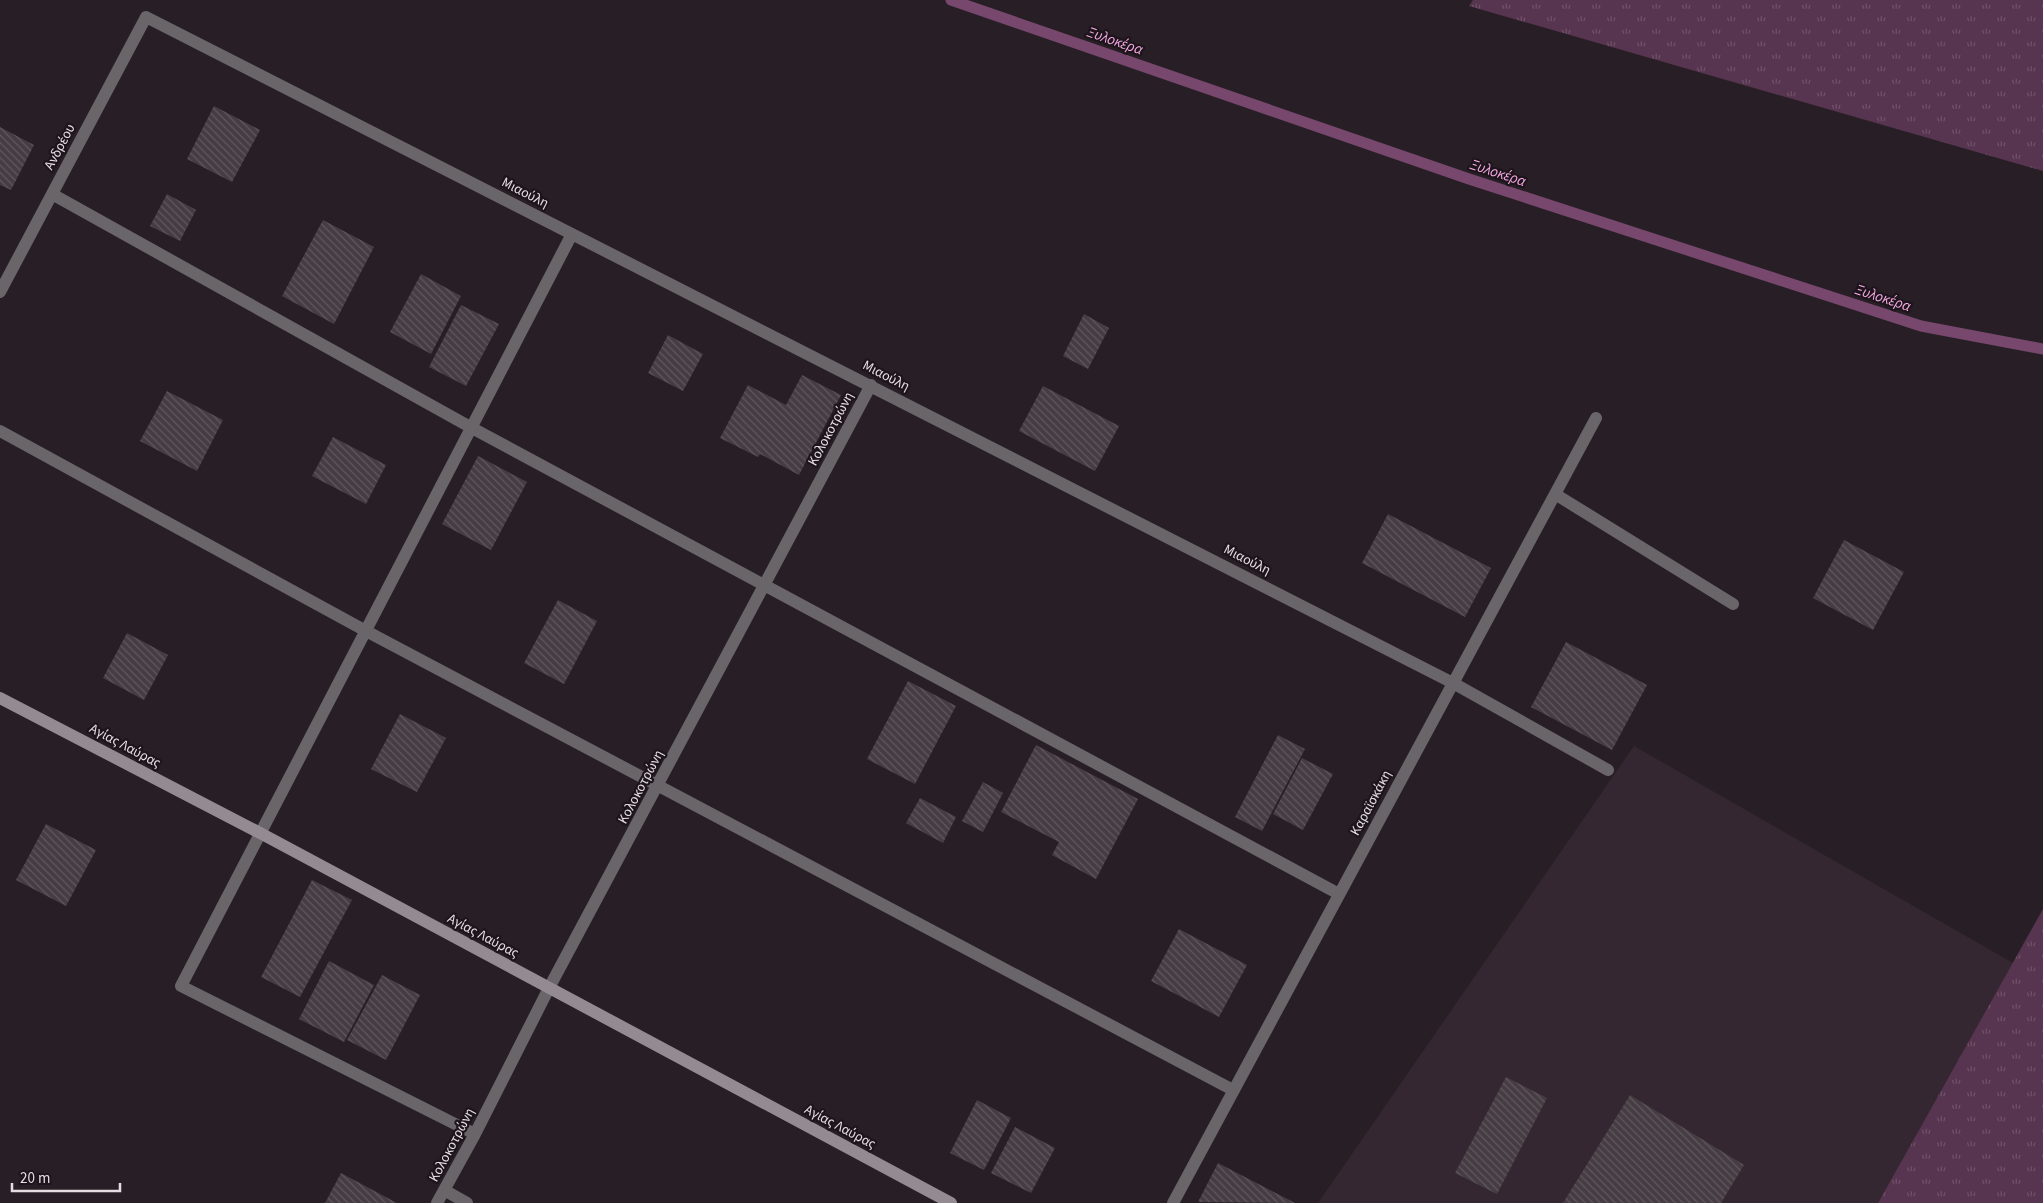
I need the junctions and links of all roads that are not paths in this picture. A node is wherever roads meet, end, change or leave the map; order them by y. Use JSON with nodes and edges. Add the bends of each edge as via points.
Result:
{"nodes":[{"id":1,"x":146,"y":17,"type":"joint"},
{"id":2,"x":52,"y":194,"type":"junction"},
{"id":3,"x":572,"y":234,"type":"junction"},
{"id":4,"x":0,"y":292,"type":"edge"},
{"id":5,"x":871,"y":385,"type":"junction"},
{"id":6,"x":1596,"y":418,"type":"dead end"},
{"id":7,"x":472,"y":428,"type":"junction"},
{"id":8,"x":0,"y":431,"type":"edge"},
{"id":9,"x":1555,"y":494,"type":"junction"},
{"id":10,"x":765,"y":585,"type":"junction"},
{"id":11,"x":1733,"y":604,"type":"dead end"},
{"id":12,"x":366,"y":631,"type":"junction"},
{"id":13,"x":1453,"y":683,"type":"junction"},
{"id":14,"x":0,"y":698,"type":"edge"},
{"id":15,"x":1608,"y":770,"type":"dead end"},
{"id":16,"x":659,"y":785,"type":"junction"},
{"id":17,"x":262,"y":834,"type":"junction"},
{"id":18,"x":1339,"y":894,"type":"junction"},
{"id":19,"x":549,"y":988,"type":"junction"},
{"id":20,"x":1234,"y":1090,"type":"junction"},
{"id":21,"x":475,"y":1134,"type":"junction"},
{"id":22,"x":444,"y":1190,"type":"junction"},
{"id":23,"x":437,"y":1203,"type":"edge"},
{"id":24,"x":467,"y":1203,"type":"edge"},
{"id":25,"x":951,"y":1203,"type":"edge"},
{"id":26,"x":1173,"y":1203,"type":"edge"}],
"edges":[{"from":1,"to":2,"type":"street","name":"Ανδρέου"},
{"from":1,"to":3,"type":"street","name":"Μιαούλη"},
{"from":2,"to":4,"type":"street","name":"Ανδρέου"},
{"from":2,"to":7,"type":"street"},
{"from":3,"to":5,"type":"street","name":"Μιαούλη"},
{"from":3,"to":7,"type":"street"},
{"from":5,"to":10,"type":"street","name":"Κολοκοτρώνη"},
{"from":5,"to":13,"type":"street","name":"Μιαούλη"},
{"from":6,"to":9,"type":"street","name":"Καραϊσκάκη"},
{"from":7,"to":10,"type":"street"},
{"from":7,"to":12,"type":"street"},
{"from":8,"to":12,"type":"street"},
{"from":9,"to":11,"type":"street"},
{"from":9,"to":13,"type":"street","name":"Καραϊσκάκη"},
{"from":10,"to":16,"type":"street","name":"Κολοκοτρώνη"},
{"from":10,"to":18,"type":"street"},
{"from":12,"to":16,"type":"street"},
{"from":12,"to":17,"type":"street"},
{"from":13,"to":15,"type":"street","name":"Μιαούλη"},
{"from":13,"to":18,"type":"street","name":"Καραϊσκάκη"},
{"from":14,"to":17,"type":"street","name":"Αγίας Λαύρας"},
{"from":16,"to":19,"type":"street","name":"Κολοκοτρώνη"},
{"from":16,"to":20,"type":"street"},
{"from":17,"to":19,"type":"street","name":"Αγίας Λαύρας"},
{"from":17,"to":21,"type":"street","via":[[182,986]]},
{"from":18,"to":20,"type":"street","name":"Καραϊσκάκη"},
{"from":19,"to":21,"type":"street","name":"Κολοκοτρώνη"},
{"from":19,"to":25,"type":"street","name":"Αγίας Λαύρας"},
{"from":20,"to":26,"type":"street","name":"Καραϊσκάκη"},
{"from":21,"to":22,"type":"street","name":"Κολοκοτρώνη"},
{"from":22,"to":23,"type":"street","name":"Κολοκοτρώνη"},
{"from":22,"to":24,"type":"street"}]}
